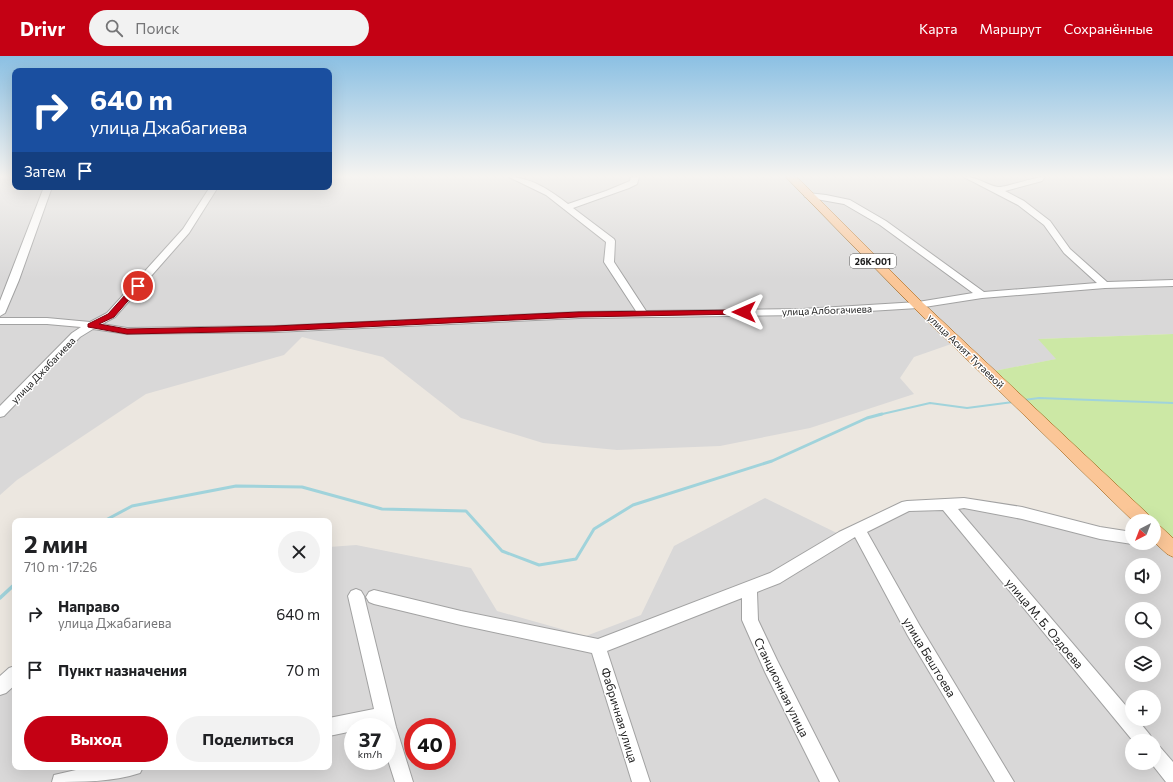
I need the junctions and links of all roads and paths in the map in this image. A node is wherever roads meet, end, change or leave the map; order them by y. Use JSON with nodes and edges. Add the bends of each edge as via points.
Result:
{"nodes":[{"id":1,"x":39,"y":211,"type":"edge"},
{"id":2,"x":199,"y":211,"type":"edge"},
{"id":3,"x":571,"y":211,"type":"edge"},
{"id":4,"x":824,"y":211,"type":"edge"},
{"id":5,"x":863,"y":211,"type":"edge"},
{"id":6,"x":1032,"y":211,"type":"edge"},
{"id":7,"x":1173,"y":283,"type":"edge"},
{"id":8,"x":1105,"y":285,"type":"junction"},
{"id":9,"x":982,"y":295,"type":"junction"},
{"id":10,"x":918,"y":305,"type":"junction"},
{"id":11,"x":642,"y":312,"type":"junction"},
{"id":12,"x":0,"y":313,"type":"edge"},
{"id":13,"x":0,"y":321,"type":"edge"},
{"id":14,"x":91,"y":326,"type":"junction"},
{"id":15,"x":0,"y":413,"type":"edge"},
{"id":16,"x":946,"y":504,"type":"junction"},
{"id":17,"x":1137,"y":514,"type":"edge"},
{"id":18,"x":858,"y":529,"type":"junction"},
{"id":19,"x":1125,"y":537,"type":"edge"},
{"id":20,"x":749,"y":588,"type":"junction"},
{"id":21,"x":356,"y":596,"type":"dead end"},
{"id":22,"x":374,"y":597,"type":"dead end"},
{"id":23,"x":598,"y":647,"type":"junction"},
{"id":24,"x":12,"y":677,"type":"edge"},
{"id":25,"x":0,"y":687,"type":"edge"},
{"id":26,"x":385,"y":718,"type":"edge"},
{"id":27,"x":344,"y":726,"type":"edge"},
{"id":28,"x":332,"y":727,"type":"edge"},
{"id":29,"x":1138,"y":734,"type":"edge"},
{"id":30,"x":396,"y":756,"type":"edge"},
{"id":31,"x":1161,"y":761,"type":"edge"},
{"id":32,"x":119,"y":770,"type":"edge"},
{"id":33,"x":1173,"y":776,"type":"edge"},
{"id":34,"x":61,"y":782,"type":"edge"},
{"id":35,"x":404,"y":782,"type":"edge"},
{"id":36,"x":641,"y":782,"type":"edge"},
{"id":37,"x":830,"y":782,"type":"edge"},
{"id":38,"x":1005,"y":782,"type":"edge"}],
"edges":[{"from":1,"to":12,"type":"street"},
{"from":2,"to":14,"type":"street","name":"улица Джабагиева","via":[[186,231],[111,315]]},
{"from":3,"to":11,"type":"street","via":[[610,241],[609,262]]},
{"from":4,"to":10,"type":"main road","name":"улица Асият Тутаевой","number":"26К-001"},
{"from":5,"to":9,"type":"street"},
{"from":6,"to":8,"type":"street","via":[[1048,223],[1067,251]]},
{"from":7,"to":8,"type":"street","name":"улица Албогачиева"},
{"from":8,"to":9,"type":"street","name":"улица Албогачиева"},
{"from":9,"to":10,"type":"street","name":"улица Албогачиева"},
{"from":10,"to":11,"type":"street","name":"улица Албогачиева","via":[[803,312]]},
{"from":10,"to":17,"type":"main road","name":"улица Асият Тутаевой","number":"26К-001"},
{"from":11,"to":14,"type":"street","name":"улица Албогачиева","via":[[275,329],[127,331]]},
{"from":13,"to":14,"type":"street","name":"улица Албогачиева","via":[[47,321]]},
{"from":14,"to":15,"type":"street","name":"улица Джабагиева","via":[[76,335]]},
{"from":16,"to":18,"type":"street","via":[[907,506]]},
{"from":16,"to":19,"type":"street","via":[[964,503],[1022,513]]},
{"from":16,"to":29,"type":"street","name":"улица М. Б. Оздоева"},
{"from":18,"to":20,"type":"street","via":[[775,578]]},
{"from":18,"to":38,"type":"street","name":"улица Бештоева","via":[[914,631]]},
{"from":20,"to":23,"type":"street"},
{"from":20,"to":37,"type":"street","name":"Станционная улица","via":[[750,620]]},
{"from":21,"to":26,"type":"street"},
{"from":22,"to":23,"type":"street"},
{"from":23,"to":36,"type":"street","name":"Фабричная улица"},
{"from":24,"to":25,"type":"street"},
{"from":27,"to":28,"type":"street"},
{"from":30,"to":35,"type":"street"},
{"from":31,"to":33,"type":"street"},
{"from":32,"to":34,"type":"street"}]}
